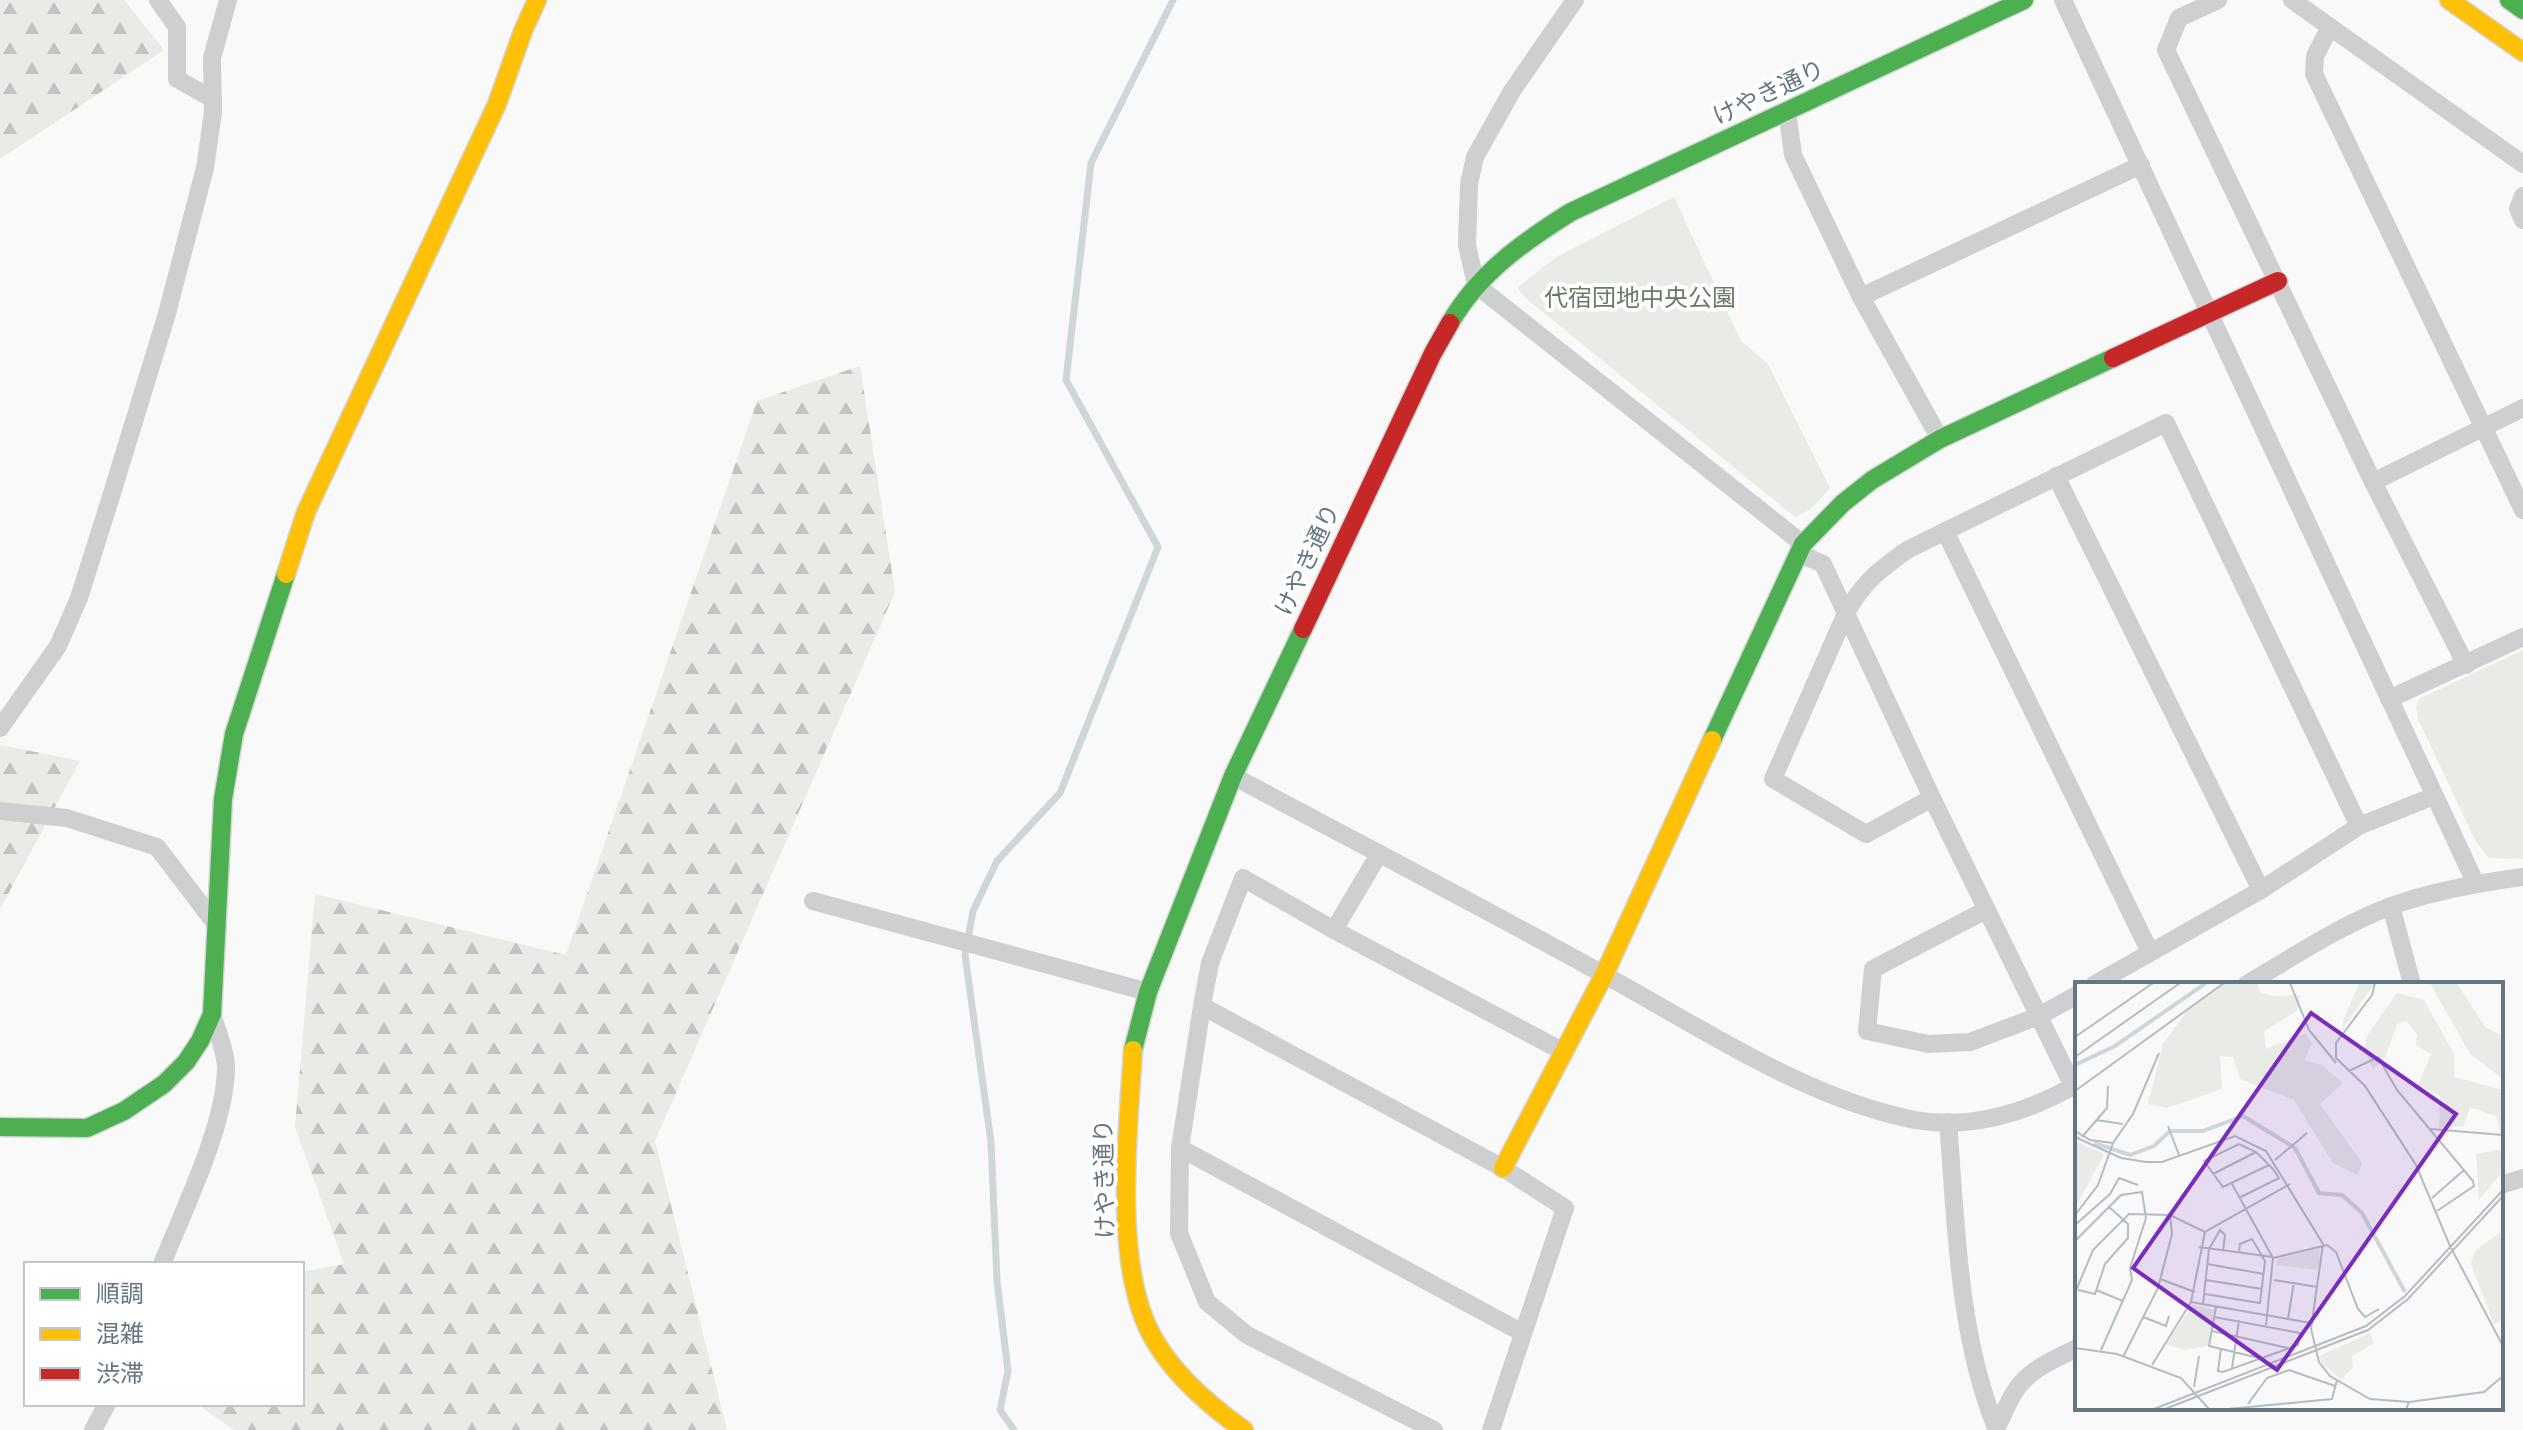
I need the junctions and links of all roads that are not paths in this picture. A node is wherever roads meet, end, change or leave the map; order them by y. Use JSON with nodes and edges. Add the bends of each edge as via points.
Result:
{"nodes":[{"id":1,"x":158,"y":0,"type":"edge"},
{"id":2,"x":228,"y":0,"type":"edge"},
{"id":3,"x":537,"y":0,"type":"edge"},
{"id":4,"x":1575,"y":0,"type":"edge"},
{"id":5,"x":2024,"y":0,"type":"edge"},
{"id":6,"x":2063,"y":0,"type":"edge"},
{"id":7,"x":2218,"y":0,"type":"edge"},
{"id":8,"x":2292,"y":0,"type":"edge"},
{"id":9,"x":2449,"y":0,"type":"edge"},
{"id":10,"x":2509,"y":0,"type":"edge"},
{"id":11,"x":2523,"y":10,"type":"edge"},
{"id":12,"x":2330,"y":27,"type":"junction"},
{"id":13,"x":2523,"y":52,"type":"edge"},
{"id":14,"x":213,"y":99,"type":"junction"},
{"id":15,"x":1787,"y":111,"type":"junction"},
{"id":16,"x":2523,"y":164,"type":"edge"},
{"id":17,"x":2141,"y":165,"type":"junction"},
{"id":18,"x":2523,"y":196,"type":"edge"},
{"id":19,"x":2523,"y":220,"type":"edge"},
{"id":20,"x":2278,"y":281,"type":"junction"},
{"id":21,"x":1476,"y":285,"type":"junction"},
{"id":22,"x":1861,"y":297,"type":"junction"},
{"id":23,"x":2210,"y":313,"type":"junction"},
{"id":24,"x":2523,"y":408,"type":"edge"},
{"id":25,"x":2484,"y":426,"type":"junction"},
{"id":26,"x":1940,"y":439,"type":"junction"},
{"id":27,"x":2056,"y":476,"type":"junction"},
{"id":28,"x":2373,"y":482,"type":"junction"},
{"id":29,"x":2523,"y":510,"type":"edge"},
{"id":30,"x":1945,"y":531,"type":"junction"},
{"id":31,"x":1800,"y":548,"type":"junction"},
{"id":32,"x":1846,"y":613,"type":"junction"},
{"id":33,"x":2523,"y":637,"type":"edge"},
{"id":34,"x":2466,"y":665,"type":"junction"},
{"id":35,"x":2389,"y":699,"type":"junction"},
{"id":36,"x":0,"y":728,"type":"edge"},
{"id":37,"x":1233,"y":776,"type":"junction"},
{"id":38,"x":2434,"y":796,"type":"junction"},
{"id":39,"x":1932,"y":798,"type":"junction"},
{"id":40,"x":0,"y":811,"type":"edge"},
{"id":41,"x":2359,"y":826,"type":"junction"},
{"id":42,"x":1379,"y":854,"type":"junction"},
{"id":43,"x":2523,"y":877,"type":"edge"},
{"id":44,"x":2476,"y":884,"type":"junction"},
{"id":45,"x":2261,"y":890,"type":"junction"},
{"id":46,"x":813,"y":901,"type":"dead end"},
{"id":47,"x":2391,"y":906,"type":"junction"},
{"id":48,"x":1986,"y":910,"type":"junction"},
{"id":49,"x":218,"y":927,"type":"junction"},
{"id":50,"x":1334,"y":930,"type":"junction"},
{"id":51,"x":2150,"y":952,"type":"junction"},
{"id":52,"x":1604,"y":975,"type":"junction"},
{"id":53,"x":2098,"y":982,"type":"edge"},
{"id":54,"x":2250,"y":982,"type":"edge"},
{"id":55,"x":2411,"y":982,"type":"edge"},
{"id":56,"x":1148,"y":992,"type":"junction"},
{"id":57,"x":2075,"y":996,"type":"edge"},
{"id":58,"x":1202,"y":1006,"type":"junction"},
{"id":59,"x":212,"y":1014,"type":"junction"},
{"id":60,"x":2039,"y":1016,"type":"junction"},
{"id":61,"x":1564,"y":1052,"type":"junction"},
{"id":62,"x":2075,"y":1085,"type":"edge"},
{"id":63,"x":1948,"y":1122,"type":"junction"},
{"id":64,"x":0,"y":1127,"type":"edge"},
{"id":65,"x":1180,"y":1148,"type":"junction"},
{"id":66,"x":1503,"y":1168,"type":"junction"},
{"id":67,"x":2523,"y":1178,"type":"edge"},
{"id":68,"x":2503,"y":1184,"type":"edge"},
{"id":69,"x":163,"y":1262,"type":"edge"},
{"id":70,"x":1523,"y":1333,"type":"junction"},
{"id":71,"x":2075,"y":1349,"type":"edge"},
{"id":72,"x":106,"y":1406,"type":"edge"},
{"id":73,"x":1996,"y":1429,"type":"edge"},
{"id":74,"x":93,"y":1430,"type":"edge"},
{"id":75,"x":1244,"y":1430,"type":"edge"},
{"id":76,"x":1434,"y":1430,"type":"edge"},
{"id":77,"x":1491,"y":1430,"type":"edge"}],
"edges":[{"from":1,"to":14,"type":"street","via":[[177,27],[177,79]]},
{"from":2,"to":14,"type":"street","via":[[212,58]]},
{"from":3,"to":49,"type":"street","via":[[497,104],[306,512],[234,734],[223,799]]},
{"from":4,"to":21,"type":"street","via":[[1512,91],[1475,157],[1467,245]]},
{"from":5,"to":15,"type":"street","name":"けやき通り"},
{"from":6,"to":17,"type":"street"},
{"from":7,"to":20,"type":"street","via":[[2179,18],[2166,50]]},
{"from":8,"to":12,"type":"street"},
{"from":9,"to":13,"type":"street"},
{"from":10,"to":11,"type":"street"},
{"from":12,"to":16,"type":"street"},
{"from":12,"to":25,"type":"street","via":[[2315,56],[2314,74]]},
{"from":14,"to":36,"type":"street","via":[[205,168],[166,317],[79,598],[58,646]]},
{"from":15,"to":21,"type":"street","name":"けやき通り","via":[[1571,212],[1531,236]]},
{"from":15,"to":22,"type":"street","via":[[1793,155]]},
{"from":17,"to":22,"type":"street"},
{"from":17,"to":23,"type":"street"},
{"from":18,"to":19,"type":"street","via":[[2518,209]]},
{"from":20,"to":23,"type":"street"},
{"from":20,"to":28,"type":"street"},
{"from":21,"to":31,"type":"street"},
{"from":21,"to":37,"type":"street","name":"けやき通り","via":[[1433,353]]},
{"from":22,"to":26,"type":"street"},
{"from":23,"to":26,"type":"street"},
{"from":23,"to":35,"type":"street"},
{"from":24,"to":25,"type":"street"},
{"from":25,"to":28,"type":"street"},
{"from":25,"to":29,"type":"street"},
{"from":26,"to":31,"type":"street","via":[[1872,480]]},
{"from":27,"to":30,"type":"street"},
{"from":27,"to":41,"type":"street","via":[[2166,423]]},
{"from":27,"to":45,"type":"street"},
{"from":28,"to":34,"type":"street"},
{"from":30,"to":32,"type":"street","via":[[1883,567]]},
{"from":30,"to":51,"type":"street"},
{"from":31,"to":32,"type":"street","via":[[1823,564]]},
{"from":31,"to":52,"type":"street"},
{"from":32,"to":39,"type":"street"},
{"from":32,"to":39,"type":"street","via":[[1773,779],[1866,834]]},
{"from":33,"to":34,"type":"street"},
{"from":34,"to":35,"type":"street"},
{"from":35,"to":38,"type":"street"},
{"from":37,"to":42,"type":"street"},
{"from":37,"to":56,"type":"street","name":"けやき通り"},
{"from":38,"to":41,"type":"street"},
{"from":38,"to":44,"type":"street"},
{"from":39,"to":48,"type":"street"},
{"from":40,"to":49,"type":"street","via":[[67,818],[157,847]]},
{"from":41,"to":45,"type":"street"},
{"from":42,"to":50,"type":"street"},
{"from":42,"to":52,"type":"street"},
{"from":43,"to":44,"type":"street"},
{"from":44,"to":47,"type":"street"},
{"from":45,"to":51,"type":"street"},
{"from":46,"to":56,"type":"street"},
{"from":47,"to":54,"type":"street"},
{"from":47,"to":55,"type":"street"},
{"from":48,"to":60,"type":"street"},
{"from":48,"to":60,"type":"street","via":[[1873,969],[1867,1031],[1928,1044],[1970,1042]]},
{"from":49,"to":59,"type":"street"},
{"from":50,"to":58,"type":"street","via":[[1243,878],[1210,963]]},
{"from":50,"to":61,"type":"street"},
{"from":51,"to":53,"type":"street"},
{"from":52,"to":61,"type":"street"},
{"from":52,"to":63,"type":"street","via":[[1832,1095],[1917,1120]]},
{"from":56,"to":75,"type":"street","name":"けやき通り","via":[[1134,1043],[1126,1156],[1134,1285],[1152,1337],[1172,1365]]},
{"from":57,"to":60,"type":"street"},
{"from":58,"to":65,"type":"street"},
{"from":58,"to":66,"type":"street"},
{"from":59,"to":64,"type":"street","via":[[186,1062],[124,1111],[87,1128]]},
{"from":59,"to":69,"type":"street","via":[[226,1066],[223,1096]]},
{"from":60,"to":62,"type":"street"},
{"from":61,"to":66,"type":"street"},
{"from":62,"to":63,"type":"street","via":[[2028,1108],[1984,1121]]},
{"from":63,"to":73,"type":"street","via":[[1959,1262],[1977,1370]]},
{"from":65,"to":70,"type":"street"},
{"from":65,"to":76,"type":"street","via":[[1179,1233],[1207,1302],[1247,1335]]},
{"from":66,"to":70,"type":"street","via":[[1565,1208]]},
{"from":67,"to":68,"type":"street"},
{"from":70,"to":77,"type":"street"},
{"from":71,"to":73,"type":"street","via":[[2029,1375]]},
{"from":72,"to":74,"type":"street"}]}
